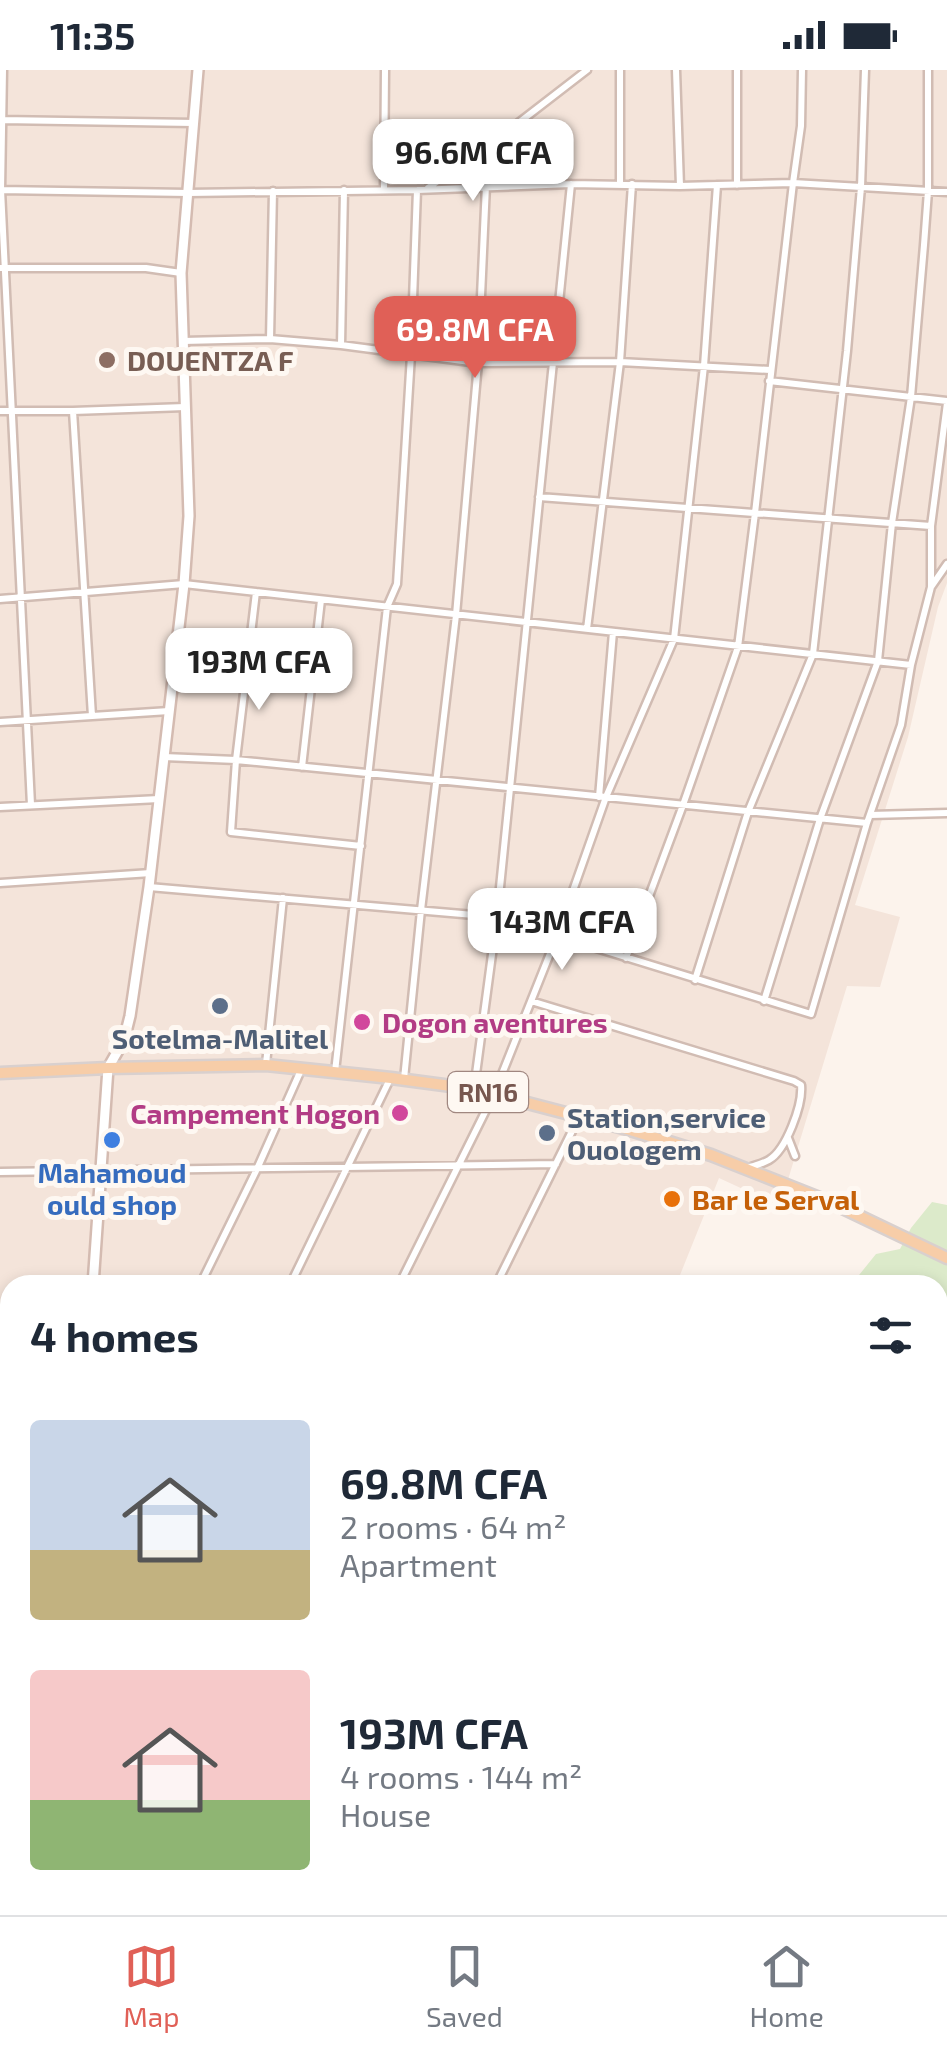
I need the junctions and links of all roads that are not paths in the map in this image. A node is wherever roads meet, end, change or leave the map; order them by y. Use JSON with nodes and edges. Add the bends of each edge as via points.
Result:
{"nodes":[{"id":1,"x":3,"y":70,"type":"edge"},
{"id":2,"x":198,"y":70,"type":"edge"},
{"id":3,"x":385,"y":70,"type":"edge"},
{"id":4,"x":586,"y":70,"type":"edge"},
{"id":5,"x":620,"y":70,"type":"edge"},
{"id":6,"x":676,"y":70,"type":"edge"},
{"id":7,"x":737,"y":70,"type":"edge"},
{"id":8,"x":802,"y":70,"type":"edge"},
{"id":9,"x":866,"y":70,"type":"edge"},
{"id":10,"x":928,"y":70,"type":"edge"},
{"id":11,"x":1,"y":120,"type":"edge"},
{"id":12,"x":194,"y":123,"type":"junction"},
{"id":13,"x":793,"y":183,"type":"junction"},
{"id":14,"x":570,"y":184,"type":"junction"},
{"id":15,"x":620,"y":184,"type":"junction"},
{"id":16,"x":632,"y":184,"type":"junction"},
{"id":17,"x":736,"y":185,"type":"junction"},
{"id":18,"x":486,"y":186,"type":"junction"},
{"id":19,"x":680,"y":186,"type":"junction"},
{"id":20,"x":718,"y":186,"type":"junction"},
{"id":21,"x":861,"y":187,"type":"junction"},
{"id":22,"x":0,"y":190,"type":"edge"},
{"id":23,"x":344,"y":190,"type":"junction"},
{"id":24,"x":384,"y":190,"type":"junction"},
{"id":25,"x":422,"y":190,"type":"junction"},
{"id":26,"x":273,"y":191,"type":"junction"},
{"id":27,"x":928,"y":191,"type":"junction"},
{"id":28,"x":947,"y":192,"type":"edge"},
{"id":29,"x":188,"y":193,"type":"junction"},
{"id":30,"x":2,"y":268,"type":"edge"},
{"id":31,"x":181,"y":273,"type":"junction"},
{"id":32,"x":270,"y":339,"type":"junction"},
{"id":33,"x":4,"y":340,"type":"edge"},
{"id":34,"x":182,"y":341,"type":"junction"},
{"id":35,"x":341,"y":345,"type":"junction"},
{"id":36,"x":411,"y":356,"type":"junction"},
{"id":37,"x":552,"y":362,"type":"junction"},
{"id":38,"x":620,"y":362,"type":"junction"},
{"id":39,"x":478,"y":363,"type":"junction"},
{"id":40,"x":704,"y":366,"type":"junction"},
{"id":41,"x":770,"y":370,"type":"junction"},
{"id":42,"x":769,"y":381,"type":"junction"},
{"id":43,"x":842,"y":390,"type":"junction"},
{"id":44,"x":911,"y":398,"type":"junction"},
{"id":45,"x":947,"y":402,"type":"edge"},
{"id":46,"x":185,"y":407,"type":"junction"},
{"id":47,"x":0,"y":411,"type":"edge"},
{"id":48,"x":12,"y":411,"type":"junction"},
{"id":49,"x":73,"y":411,"type":"junction"},
{"id":50,"x":539,"y":497,"type":"junction"},
{"id":51,"x":602,"y":502,"type":"junction"},
{"id":52,"x":689,"y":508,"type":"junction"},
{"id":53,"x":755,"y":513,"type":"junction"},
{"id":54,"x":828,"y":519,"type":"junction"},
{"id":55,"x":892,"y":524,"type":"junction"},
{"id":56,"x":931,"y":526,"type":"junction"},
{"id":57,"x":947,"y":564,"type":"edge"},
{"id":58,"x":184,"y":584,"type":"junction"},
{"id":59,"x":931,"y":587,"type":"junction"},
{"id":60,"x":83,"y":592,"type":"junction"},
{"id":61,"x":256,"y":592,"type":"junction"},
{"id":62,"x":21,"y":597,"type":"junction"},
{"id":63,"x":0,"y":598,"type":"edge"},
{"id":64,"x":321,"y":600,"type":"junction"},
{"id":65,"x":388,"y":607,"type":"junction"},
{"id":66,"x":456,"y":614,"type":"junction"},
{"id":67,"x":526,"y":623,"type":"junction"},
{"id":68,"x":587,"y":630,"type":"junction"},
{"id":69,"x":614,"y":632,"type":"junction"},
{"id":70,"x":674,"y":639,"type":"junction"},
{"id":71,"x":738,"y":647,"type":"junction"},
{"id":72,"x":813,"y":654,"type":"junction"},
{"id":73,"x":878,"y":661,"type":"junction"},
{"id":74,"x":911,"y":665,"type":"junction"},
{"id":75,"x":169,"y":711,"type":"junction"},
{"id":76,"x":92,"y":716,"type":"junction"},
{"id":77,"x":27,"y":720,"type":"junction"},
{"id":78,"x":0,"y":722,"type":"edge"},
{"id":79,"x":163,"y":757,"type":"junction"},
{"id":80,"x":236,"y":760,"type":"junction"},
{"id":81,"x":302,"y":767,"type":"junction"},
{"id":82,"x":368,"y":774,"type":"junction"},
{"id":83,"x":436,"y":781,"type":"junction"},
{"id":84,"x":510,"y":788,"type":"junction"},
{"id":85,"x":602,"y":797,"type":"junction"},
{"id":86,"x":158,"y":799,"type":"junction"},
{"id":87,"x":31,"y":805,"type":"junction"},
{"id":88,"x":683,"y":805,"type":"junction"},
{"id":89,"x":0,"y":807,"type":"edge"},
{"id":90,"x":748,"y":812,"type":"junction"},
{"id":91,"x":947,"y":813,"type":"edge"},
{"id":92,"x":820,"y":819,"type":"junction"},
{"id":93,"x":868,"y":819,"type":"junction"},
{"id":94,"x":360,"y":846,"type":"junction"},
{"id":95,"x":151,"y":873,"type":"junction"},
{"id":96,"x":0,"y":883,"type":"edge"},
{"id":97,"x":149,"y":887,"type":"junction"},
{"id":98,"x":282,"y":898,"type":"junction"},
{"id":99,"x":355,"y":904,"type":"junction"},
{"id":100,"x":421,"y":910,"type":"junction"},
{"id":101,"x":497,"y":917,"type":"junction"},
{"id":102,"x":560,"y":926,"type":"junction"},
{"id":103,"x":557,"y":936,"type":"junction"},
{"id":104,"x":626,"y":958,"type":"junction"},
{"id":105,"x":696,"y":980,"type":"junction"},
{"id":106,"x":764,"y":1000,"type":"junction"},
{"id":107,"x":531,"y":1001,"type":"junction"},
{"id":108,"x":266,"y":1066,"type":"junction"},
{"id":109,"x":108,"y":1068,"type":"junction"},
{"id":110,"x":301,"y":1069,"type":"junction"},
{"id":111,"x":336,"y":1072,"type":"junction"},
{"id":112,"x":0,"y":1073,"type":"edge"},
{"id":113,"x":391,"y":1078,"type":"junction"},
{"id":114,"x":404,"y":1079,"type":"junction"},
{"id":115,"x":474,"y":1089,"type":"junction"},
{"id":116,"x":494,"y":1094,"type":"junction"},
{"id":117,"x":580,"y":1116,"type":"junction"},
{"id":118,"x":788,"y":1137,"type":"junction"},
{"id":119,"x":795,"y":1156,"type":"dead end"},
{"id":120,"x":556,"y":1164,"type":"junction"},
{"id":121,"x":458,"y":1166,"type":"junction"},
{"id":122,"x":348,"y":1168,"type":"junction"},
{"id":123,"x":745,"y":1168,"type":"junction"},
{"id":124,"x":257,"y":1169,"type":"junction"},
{"id":125,"x":101,"y":1170,"type":"junction"},
{"id":126,"x":0,"y":1172,"type":"edge"},
{"id":127,"x":947,"y":1258,"type":"edge"},
{"id":128,"x":93,"y":1275,"type":"edge"},
{"id":129,"x":205,"y":1275,"type":"edge"},
{"id":130,"x":295,"y":1275,"type":"edge"},
{"id":131,"x":404,"y":1275,"type":"edge"},
{"id":132,"x":501,"y":1275,"type":"edge"}],
"edges":[{"from":1,"to":11,"type":"street"},
{"from":2,"to":12,"type":"main road"},
{"from":3,"to":24,"type":"street"},
{"from":4,"to":25,"type":"street"},
{"from":5,"to":15,"type":"street"},
{"from":6,"to":19,"type":"street"},
{"from":7,"to":17,"type":"street"},
{"from":8,"to":13,"type":"street"},
{"from":9,"to":21,"type":"street"},
{"from":10,"to":27,"type":"street"},
{"from":11,"to":12,"type":"street"},
{"from":11,"to":22,"type":"street"},
{"from":12,"to":29,"type":"main road"},
{"from":13,"to":17,"type":"street"},
{"from":13,"to":21,"type":"street"},
{"from":13,"to":41,"type":"street"},
{"from":14,"to":15,"type":"street"},
{"from":14,"to":18,"type":"street"},
{"from":14,"to":37,"type":"street"},
{"from":15,"to":16,"type":"street"},
{"from":16,"to":19,"type":"street"},
{"from":16,"to":38,"type":"street"},
{"from":17,"to":20,"type":"street"},
{"from":18,"to":25,"type":"street"},
{"from":18,"to":39,"type":"street"},
{"from":19,"to":20,"type":"street"},
{"from":20,"to":40,"type":"street"},
{"from":21,"to":27,"type":"street"},
{"from":21,"to":43,"type":"street"},
{"from":22,"to":29,"type":"street"},
{"from":22,"to":30,"type":"street"},
{"from":23,"to":24,"type":"street"},
{"from":23,"to":26,"type":"street"},
{"from":23,"to":35,"type":"street"},
{"from":24,"to":25,"type":"street"},
{"from":25,"to":36,"type":"street"},
{"from":26,"to":29,"type":"street"},
{"from":26,"to":32,"type":"street"},
{"from":27,"to":28,"type":"street"},
{"from":27,"to":44,"type":"street"},
{"from":29,"to":31,"type":"main road"},
{"from":30,"to":31,"type":"street"},
{"from":30,"to":33,"type":"street"},
{"from":31,"to":34,"type":"main road"},
{"from":32,"to":34,"type":"street"},
{"from":32,"to":35,"type":"street"},
{"from":33,"to":48,"type":"street"},
{"from":34,"to":46,"type":"main road"},
{"from":35,"to":36,"type":"street"},
{"from":36,"to":39,"type":"street"},
{"from":36,"to":65,"type":"street","via":[[397,584]]},
{"from":37,"to":38,"type":"street"},
{"from":37,"to":39,"type":"street"},
{"from":37,"to":50,"type":"street"},
{"from":38,"to":40,"type":"street"},
{"from":38,"to":51,"type":"street"},
{"from":39,"to":66,"type":"street"},
{"from":40,"to":41,"type":"street"},
{"from":40,"to":52,"type":"street"},
{"from":41,"to":42,"type":"street"},
{"from":42,"to":43,"type":"street"},
{"from":42,"to":53,"type":"street"},
{"from":43,"to":44,"type":"street"},
{"from":43,"to":54,"type":"street"},
{"from":44,"to":45,"type":"street"},
{"from":44,"to":55,"type":"street"},
{"from":45,"to":56,"type":"street"},
{"from":46,"to":49,"type":"street"},
{"from":46,"to":58,"type":"main road"},
{"from":47,"to":48,"type":"street"},
{"from":48,"to":49,"type":"street"},
{"from":48,"to":62,"type":"street"},
{"from":49,"to":60,"type":"street"},
{"from":50,"to":51,"type":"street"},
{"from":50,"to":67,"type":"street"},
{"from":51,"to":52,"type":"street"},
{"from":51,"to":68,"type":"street"},
{"from":52,"to":53,"type":"street"},
{"from":52,"to":70,"type":"street"},
{"from":53,"to":54,"type":"street"},
{"from":53,"to":71,"type":"street"},
{"from":54,"to":55,"type":"street"},
{"from":54,"to":72,"type":"street"},
{"from":55,"to":56,"type":"street"},
{"from":55,"to":73,"type":"street"},
{"from":56,"to":59,"type":"street"},
{"from":57,"to":59,"type":"street"},
{"from":58,"to":60,"type":"street"},
{"from":58,"to":61,"type":"street"},
{"from":58,"to":75,"type":"main road"},
{"from":59,"to":74,"type":"street"},
{"from":60,"to":62,"type":"street"},
{"from":60,"to":76,"type":"street"},
{"from":61,"to":64,"type":"street"},
{"from":61,"to":80,"type":"street"},
{"from":62,"to":63,"type":"street"},
{"from":62,"to":77,"type":"street"},
{"from":64,"to":65,"type":"street"},
{"from":64,"to":81,"type":"street"},
{"from":65,"to":66,"type":"street"},
{"from":65,"to":82,"type":"street"},
{"from":66,"to":67,"type":"street"},
{"from":66,"to":83,"type":"street"},
{"from":67,"to":68,"type":"street"},
{"from":67,"to":84,"type":"street"},
{"from":68,"to":69,"type":"street"},
{"from":69,"to":70,"type":"street"},
{"from":69,"to":85,"type":"street"},
{"from":70,"to":71,"type":"street"},
{"from":70,"to":85,"type":"street"},
{"from":71,"to":72,"type":"street"},
{"from":71,"to":88,"type":"street"},
{"from":72,"to":73,"type":"street"},
{"from":72,"to":90,"type":"street"},
{"from":73,"to":74,"type":"street"},
{"from":73,"to":92,"type":"street"},
{"from":74,"to":93,"type":"street","via":[[901,725]]},
{"from":75,"to":76,"type":"street"},
{"from":75,"to":79,"type":"main road"},
{"from":76,"to":77,"type":"street"},
{"from":77,"to":78,"type":"street"},
{"from":77,"to":87,"type":"street"},
{"from":79,"to":80,"type":"street"},
{"from":79,"to":86,"type":"main road"},
{"from":80,"to":81,"type":"street"},
{"from":80,"to":94,"type":"street","via":[[231,832]]},
{"from":81,"to":82,"type":"street"},
{"from":82,"to":83,"type":"street"},
{"from":82,"to":94,"type":"street"},
{"from":83,"to":84,"type":"street"},
{"from":83,"to":100,"type":"street"},
{"from":84,"to":85,"type":"street"},
{"from":84,"to":101,"type":"street"},
{"from":85,"to":88,"type":"street"},
{"from":85,"to":102,"type":"street"},
{"from":86,"to":87,"type":"street"},
{"from":86,"to":95,"type":"main road"},
{"from":87,"to":89,"type":"street"},
{"from":88,"to":90,"type":"street"},
{"from":88,"to":104,"type":"street"},
{"from":90,"to":92,"type":"street"},
{"from":90,"to":105,"type":"street"},
{"from":91,"to":93,"type":"street"},
{"from":92,"to":93,"type":"street"},
{"from":92,"to":106,"type":"street"},
{"from":93,"to":106,"type":"street","via":[[811,1014]]},
{"from":94,"to":99,"type":"street"},
{"from":95,"to":96,"type":"street"},
{"from":95,"to":97,"type":"main road"},
{"from":97,"to":98,"type":"street"},
{"from":97,"to":109,"type":"main road","via":[[130,1016]]},
{"from":98,"to":99,"type":"street"},
{"from":98,"to":108,"type":"street"},
{"from":99,"to":100,"type":"street"},
{"from":99,"to":111,"type":"street"},
{"from":100,"to":101,"type":"street"},
{"from":100,"to":114,"type":"street"},
{"from":101,"to":102,"type":"street"},
{"from":101,"to":115,"type":"street"},
{"from":102,"to":103,"type":"street"},
{"from":103,"to":104,"type":"street"},
{"from":103,"to":107,"type":"street"},
{"from":104,"to":105,"type":"street"},
{"from":105,"to":106,"type":"street"},
{"from":107,"to":116,"type":"street"},
{"from":107,"to":118,"type":"street","via":[[794,1080],[802,1094]]},
{"from":108,"to":109,"type":"main road","number":"RN16"},
{"from":108,"to":110,"type":"main road","number":"RN16"},
{"from":109,"to":112,"type":"main road","number":"RN16"},
{"from":109,"to":125,"type":"main road"},
{"from":110,"to":111,"type":"main road","number":"RN16"},
{"from":110,"to":124,"type":"street"},
{"from":111,"to":113,"type":"main road","number":"RN16"},
{"from":113,"to":114,"type":"main road","number":"RN16"},
{"from":113,"to":122,"type":"street"},
{"from":114,"to":115,"type":"main road","number":"RN16"},
{"from":115,"to":116,"type":"main road","number":"RN16"},
{"from":116,"to":117,"type":"main road","number":"RN16"},
{"from":116,"to":121,"type":"street"},
{"from":117,"to":120,"type":"street"},
{"from":117,"to":123,"type":"main road","number":"RN16"},
{"from":118,"to":119,"type":"street"},
{"from":118,"to":123,"type":"street","via":[[770,1159]]},
{"from":120,"to":121,"type":"street"},
{"from":120,"to":132,"type":"street"},
{"from":121,"to":122,"type":"street"},
{"from":121,"to":131,"type":"street"},
{"from":122,"to":124,"type":"street"},
{"from":122,"to":130,"type":"street"},
{"from":123,"to":127,"type":"main road","number":"RN16"},
{"from":124,"to":125,"type":"street"},
{"from":124,"to":129,"type":"street"},
{"from":125,"to":126,"type":"street"},
{"from":125,"to":128,"type":"main road"}]}
